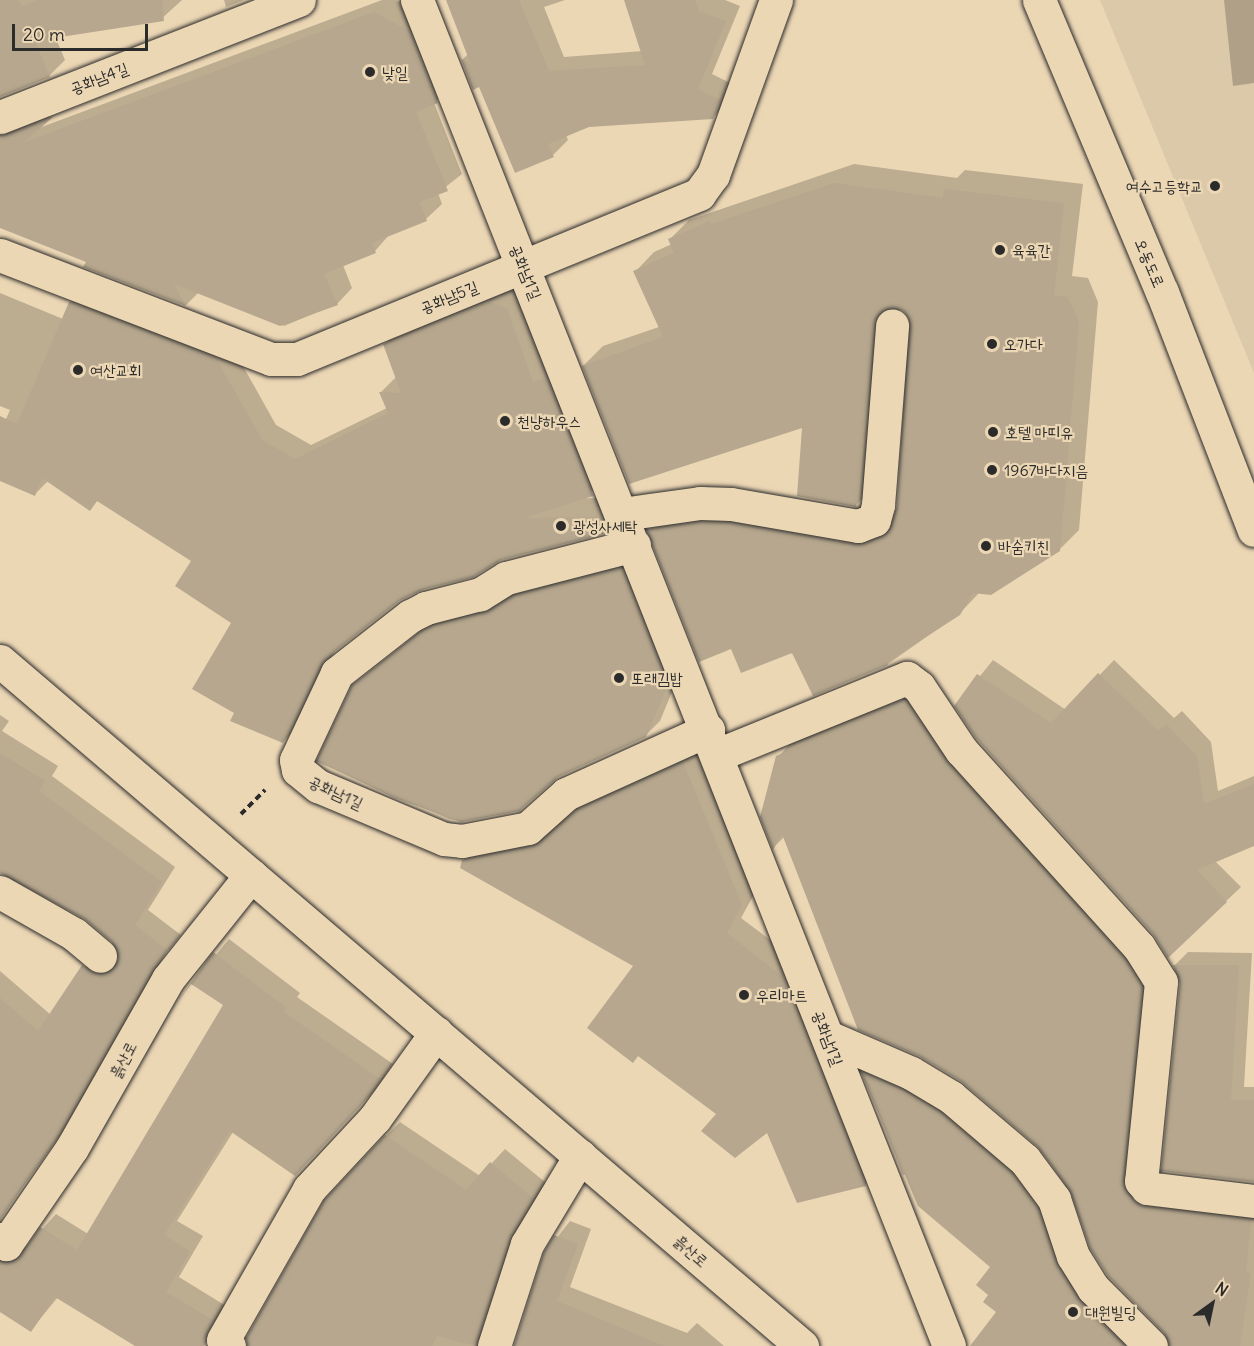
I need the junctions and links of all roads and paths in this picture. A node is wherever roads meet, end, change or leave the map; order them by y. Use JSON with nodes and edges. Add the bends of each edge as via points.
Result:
{"nodes":[{"id":1,"x":298,"y":0,"type":"edge"},
{"id":2,"x":417,"y":0,"type":"edge"},
{"id":3,"x":776,"y":0,"type":"edge"},
{"id":4,"x":1039,"y":0,"type":"edge"},
{"id":5,"x":0,"y":117,"type":"edge"},
{"id":6,"x":0,"y":255,"type":"edge"},
{"id":7,"x":524,"y":267,"type":"junction"},
{"id":8,"x":892,"y":326,"type":"dead end"},
{"id":9,"x":622,"y":514,"type":"junction"},
{"id":10,"x":1254,"y":530,"type":"edge"},
{"id":11,"x":634,"y":545,"type":"junction"},
{"id":12,"x":0,"y":661,"type":"edge"},
{"id":13,"x":713,"y":743,"type":"junction"},
{"id":14,"x":251,"y":875,"type":"junction"},
{"id":15,"x":0,"y":892,"type":"edge"},
{"id":16,"x":100,"y":956,"type":"dead end"},
{"id":17,"x":436,"y":1033,"type":"junction"},
{"id":18,"x":828,"y":1037,"type":"junction"},
{"id":19,"x":580,"y":1156,"type":"junction"},
{"id":20,"x":1254,"y":1201,"type":"edge"},
{"id":21,"x":0,"y":1239,"type":"edge"},
{"id":22,"x":229,"y":1346,"type":"edge"},
{"id":23,"x":494,"y":1346,"type":"edge"},
{"id":24,"x":802,"y":1346,"type":"edge"},
{"id":25,"x":949,"y":1346,"type":"edge"},
{"id":26,"x":1152,"y":1346,"type":"edge"}],
"edges":[{"from":1,"to":5,"type":"street","name":"공화남4길"},
{"from":2,"to":7,"type":"street","name":"공화남1길"},
{"from":3,"to":7,"type":"street","name":"공화남5길","via":[[705,190],[685,203]]},
{"from":4,"to":10,"type":"street","name":"오동도로","via":[[1162,292]]},
{"from":6,"to":7,"type":"street","name":"공화남5길","via":[[280,362],[297,359]]},
{"from":7,"to":9,"type":"street","name":"공화남1길"},
{"from":8,"to":9,"type":"street","via":[[874,520],[858,526],[731,504],[700,503]]},
{"from":9,"to":11,"type":"street","name":"공화남1길"},
{"from":11,"to":13,"type":"street","name":"공화남1길"},
{"from":11,"to":13,"type":"street","name":"공화남1길","via":[[506,578],[480,594],[410,616],[337,673],[296,760],[298,770],[318,786],[444,839],[462,841],[528,828],[566,794]]},
{"from":12,"to":14,"type":"street","name":"흙산로"},
{"from":13,"to":18,"type":"street","name":"공화남1길"},
{"from":13,"to":20,"type":"street","via":[[907,678],[919,687],[961,750],[1139,947],[1161,982],[1141,1180],[1147,1188]]},
{"from":14,"to":17,"type":"street","name":"흙산로"},
{"from":14,"to":21,"type":"street","name":"흙산로","via":[[168,979],[72,1148],[6,1244]]},
{"from":15,"to":16,"type":"street","via":[[74,934]]},
{"from":17,"to":19,"type":"street","name":"흙산로"},
{"from":17,"to":22,"type":"street","via":[[375,1118],[309,1189],[223,1340]]},
{"from":18,"to":25,"type":"street","name":"공화남1길"},
{"from":18,"to":26,"type":"street","via":[[911,1073],[951,1097],[1025,1160],[1054,1199],[1073,1257],[1093,1288]]},
{"from":19,"to":23,"type":"street","via":[[527,1244]]},
{"from":19,"to":24,"type":"street","name":"흙산로"}]}
